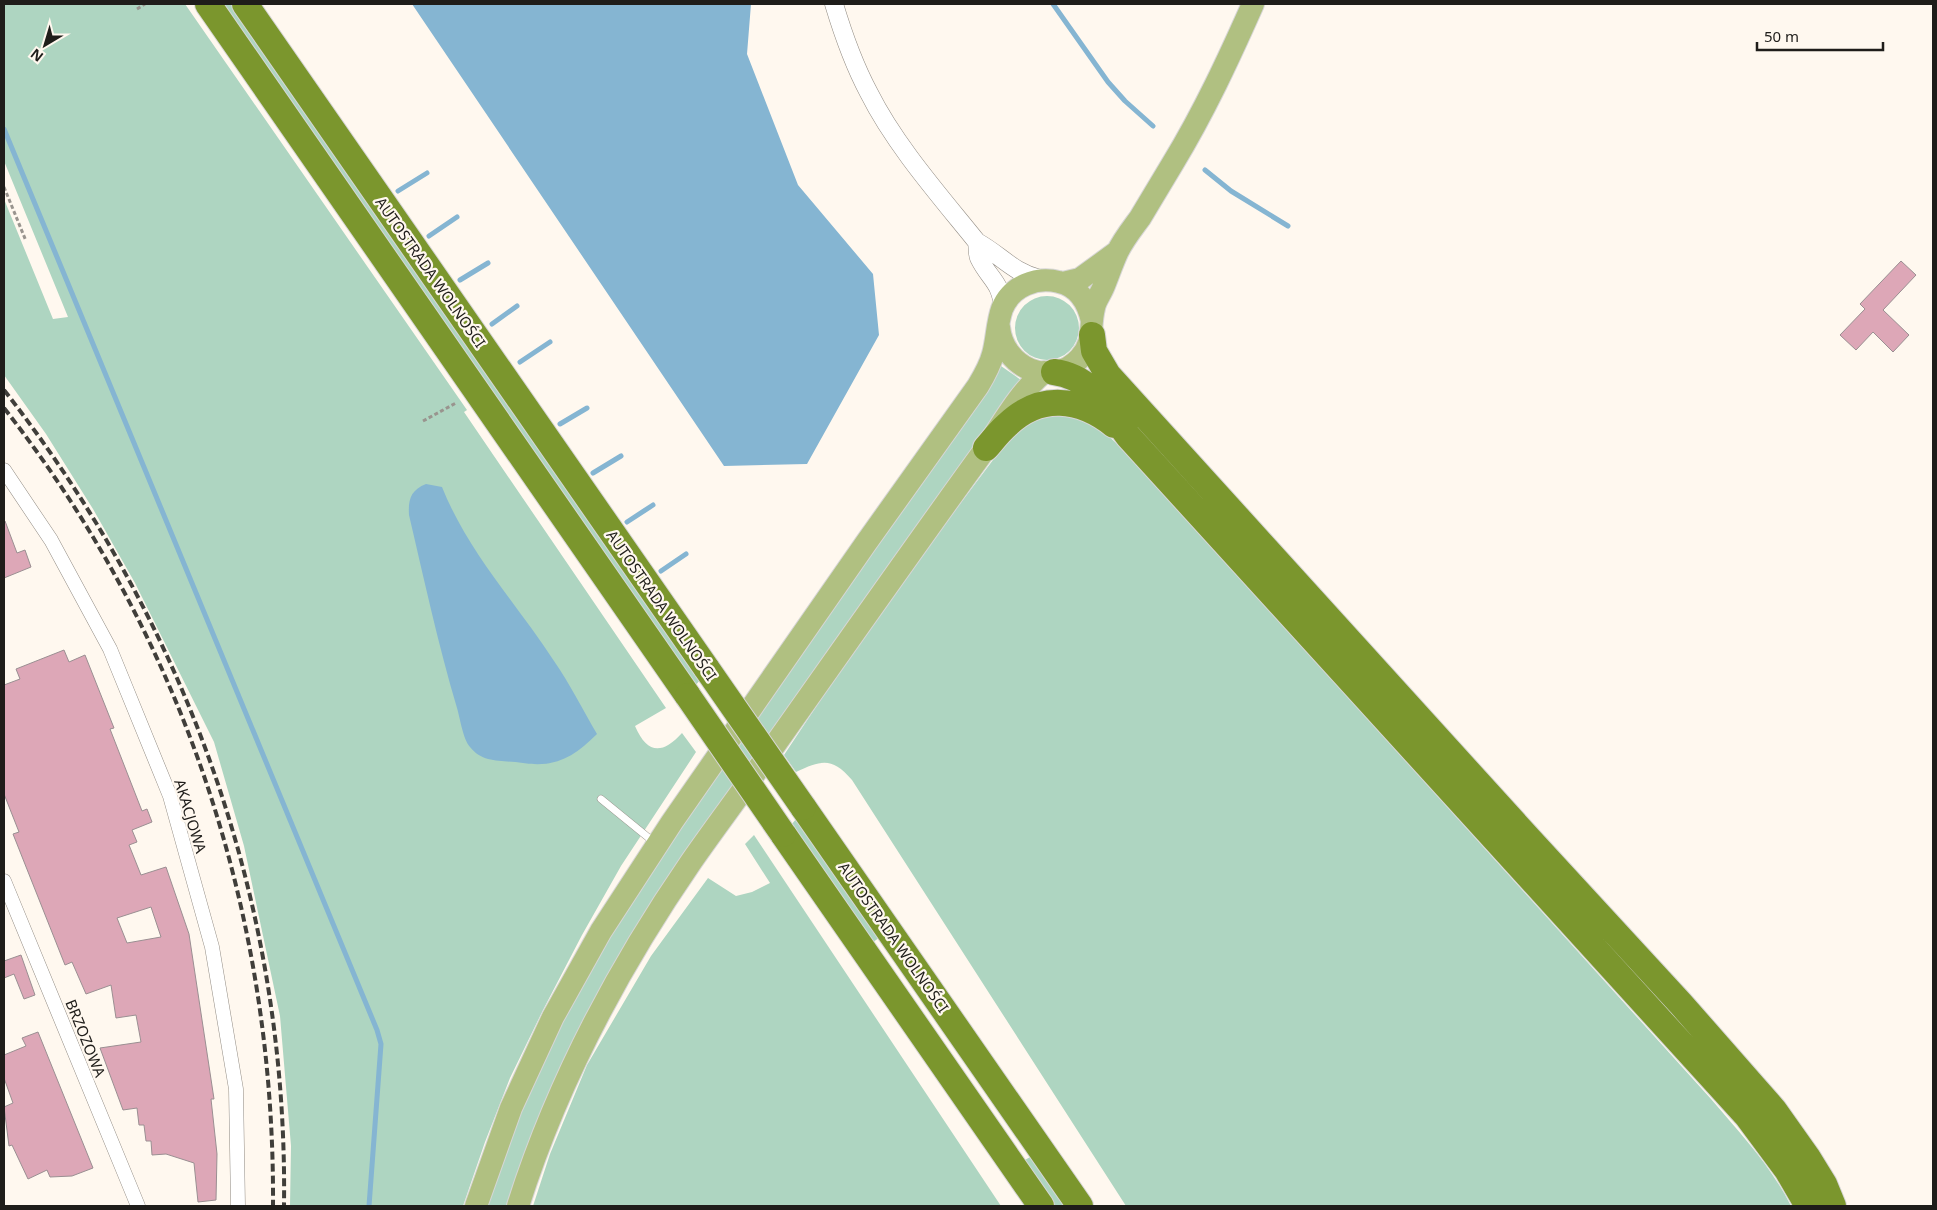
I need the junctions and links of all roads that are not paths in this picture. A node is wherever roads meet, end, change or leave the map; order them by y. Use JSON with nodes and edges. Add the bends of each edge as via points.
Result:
{"nodes":[{"id":1,"x":208,"y":4,"type":"edge"},
{"id":2,"x":245,"y":4,"type":"edge"},
{"id":3,"x":834,"y":4,"type":"edge"},
{"id":4,"x":1253,"y":4,"type":"edge"},
{"id":5,"x":978,"y":242,"type":"junction"},
{"id":6,"x":1118,"y":251,"type":"junction"},
{"id":7,"x":1040,"y":280,"type":"junction"},
{"id":8,"x":1063,"y":282,"type":"junction"},
{"id":9,"x":1001,"y":316,"type":"junction"},
{"id":10,"x":1092,"y":328,"type":"junction"},
{"id":11,"x":1049,"y":372,"type":"junction"},
{"id":12,"x":1128,"y":436,"type":"junction"},
{"id":13,"x":986,"y":448,"type":"junction"},
{"id":14,"x":4,"y":470,"type":"edge"},
{"id":15,"x":600,"y":799,"type":"dead end"},
{"id":16,"x":657,"y":845,"type":"junction"},
{"id":17,"x":4,"y":882,"type":"edge"},
{"id":18,"x":962,"y":1093,"type":"junction"},
{"id":19,"x":138,"y":1206,"type":"edge"},
{"id":20,"x":238,"y":1206,"type":"edge"},
{"id":21,"x":476,"y":1206,"type":"edge"},
{"id":22,"x":518,"y":1206,"type":"edge"},
{"id":23,"x":1024,"y":1206,"type":"edge"},
{"id":24,"x":1041,"y":1206,"type":"edge"},
{"id":25,"x":1080,"y":1206,"type":"edge"},
{"id":26,"x":1808,"y":1206,"type":"edge"},
{"id":27,"x":1833,"y":1206,"type":"edge"}],
"edges":[{"from":1,"to":18,"type":"highway","name":"AUTOSTRADA WOLNOŚCI","bridge":true},
{"from":2,"to":25,"type":"highway","name":"AUTOSTRADA WOLNOŚCI","bridge":true},
{"from":3,"to":5,"type":"street","via":[[869,94],[909,154]]},
{"from":4,"to":6,"type":"main road","via":[[1192,130]]},
{"from":5,"to":7,"type":"street","via":[[1025,276]]},
{"from":5,"to":9,"type":"street","via":[[979,257],[1002,294]]},
{"from":6,"to":8,"type":"main road","via":[[1080,279]]},
{"from":6,"to":10,"type":"main road","via":[[1096,301]]},
{"from":7,"to":8,"type":"main road"},
{"from":7,"to":9,"type":"main road","via":[[1024,284],[1012,294]]},
{"from":8,"to":10,"type":"main road","via":[[1080,294],[1090,311]]},
{"from":9,"to":11,"type":"main road","via":[[1000,338],[1007,352],[1030,370]]},
{"from":9,"to":16,"type":"main road","via":[[991,362],[978,386]]},
{"from":10,"to":11,"type":"main road","via":[[1087,348],[1079,359],[1067,368]]},
{"from":10,"to":27,"type":"highway","via":[[1094,351],[1108,375],[1774,1110],[1824,1184]]},
{"from":11,"to":12,"type":"highway","via":[[1073,376],[1090,387]]},
{"from":11,"to":13,"type":"main road","via":[[1030,384]]},
{"from":12,"to":13,"type":"highway","via":[[1088,408],[1056,403],[1021,414]]},
{"from":12,"to":26,"type":"highway","via":[[1748,1116]]},
{"from":13,"to":22,"type":"main road","via":[[692,862],[644,936],[585,1040],[546,1128]]},
{"from":14,"to":20,"type":"street","name":"AKACJOWA","via":[[51,540],[110,649],[170,796],[212,947],[236,1089]]},
{"from":15,"to":16,"type":"lane"},
{"from":16,"to":21,"type":"main road","via":[[600,931],[554,1016],[511,1108]]},
{"from":17,"to":19,"type":"street","name":"BRZOZOWA"},
{"from":18,"to":23,"type":"highway","via":[[979,1141]]},
{"from":18,"to":24,"type":"highway","name":"AUTOSTRADA WOLNOŚCI"}]}
